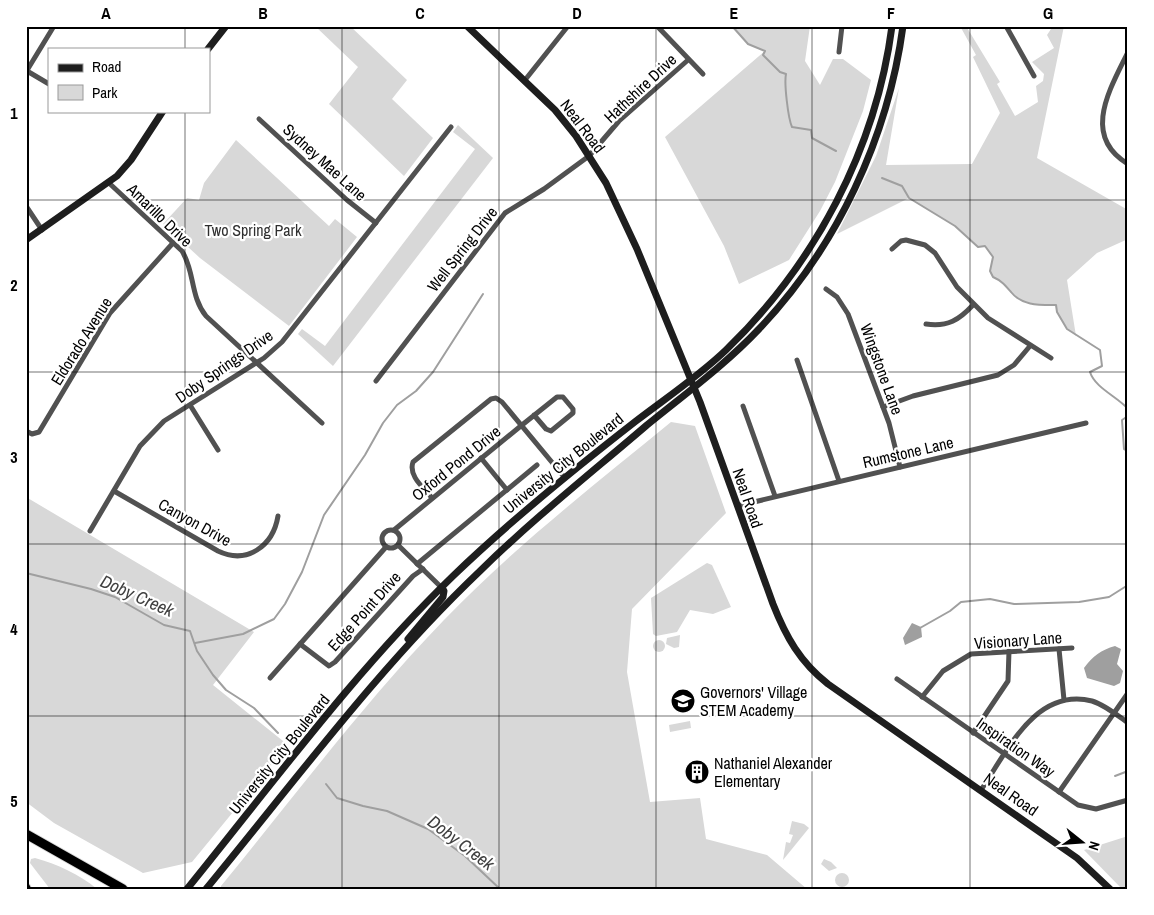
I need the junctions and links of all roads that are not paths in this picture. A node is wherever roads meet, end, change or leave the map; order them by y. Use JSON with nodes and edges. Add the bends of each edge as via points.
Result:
{"nodes":[{"id":1,"x":54,"y":26,"type":"edge"},
{"id":2,"x":226,"y":26,"type":"edge"},
{"id":3,"x":467,"y":26,"type":"edge"},
{"id":4,"x":568,"y":26,"type":"edge"},
{"id":5,"x":657,"y":26,"type":"edge"},
{"id":6,"x":842,"y":26,"type":"edge"},
{"id":7,"x":892,"y":26,"type":"edge"},
{"id":8,"x":903,"y":26,"type":"edge"},
{"id":9,"x":1007,"y":27,"type":"edge"},
{"id":10,"x":209,"y":48,"type":"edge"},
{"id":11,"x":839,"y":52,"type":"dead end"},
{"id":12,"x":1128,"y":52,"type":"edge"},
{"id":13,"x":688,"y":60,"type":"junction"},
{"id":14,"x":27,"y":71,"type":"edge"},
{"id":15,"x":703,"y":74,"type":"dead end"},
{"id":16,"x":1034,"y":76,"type":"dead end"},
{"id":17,"x":525,"y":80,"type":"junction"},
{"id":18,"x":48,"y":83,"type":"edge"},
{"id":19,"x":162,"y":112,"type":"edge"},
{"id":20,"x":259,"y":119,"type":"dead end"},
{"id":21,"x":451,"y":127,"type":"dead end"},
{"id":22,"x":589,"y":156,"type":"junction"},
{"id":23,"x":1128,"y":164,"type":"edge"},
{"id":24,"x":109,"y":183,"type":"junction"},
{"id":25,"x":26,"y":206,"type":"edge"},
{"id":26,"x":376,"y":223,"type":"junction"},
{"id":27,"x":42,"y":230,"type":"junction"},
{"id":28,"x":26,"y":240,"type":"edge"},
{"id":29,"x":173,"y":243,"type":"junction"},
{"id":30,"x":892,"y":249,"type":"dead end"},
{"id":31,"x":826,"y":289,"type":"dead end"},
{"id":32,"x":974,"y":305,"type":"junction"},
{"id":33,"x":926,"y":324,"type":"dead end"},
{"id":34,"x":1030,"y":346,"type":"junction"},
{"id":35,"x":1051,"y":358,"type":"dead end"},
{"id":36,"x":797,"y":360,"type":"dead end"},
{"id":37,"x":256,"y":363,"type":"junction"},
{"id":38,"x":690,"y":379,"type":"junction"},
{"id":39,"x":376,"y":381,"type":"dead end"},
{"id":40,"x":694,"y":388,"type":"junction"},
{"id":41,"x":190,"y":405,"type":"junction"},
{"id":42,"x":743,"y":406,"type":"dead end"},
{"id":43,"x":883,"y":407,"type":"junction"},
{"id":44,"x":534,"y":415,"type":"junction"},
{"id":45,"x":322,"y":422,"type":"dead end"},
{"id":46,"x":1086,"y":423,"type":"dead end"},
{"id":47,"x":522,"y":425,"type":"junction"},
{"id":48,"x":26,"y":431,"type":"edge"},
{"id":49,"x":218,"y":450,"type":"dead end"},
{"id":50,"x":481,"y":458,"type":"junction"},
{"id":51,"x":537,"y":465,"type":"dead end"},
{"id":52,"x":900,"y":467,"type":"junction"},
{"id":53,"x":565,"y":478,"type":"junction"},
{"id":54,"x":839,"y":481,"type":"junction"},
{"id":55,"x":507,"y":490,"type":"junction"},
{"id":56,"x":114,"y":491,"type":"junction"},
{"id":57,"x":775,"y":496,"type":"junction"},
{"id":58,"x":432,"y":498,"type":"junction"},
{"id":59,"x":736,"y":506,"type":"junction"},
{"id":60,"x":278,"y":516,"type":"dead end"},
{"id":61,"x":394,"y":530,"type":"junction"},
{"id":62,"x":90,"y":531,"type":"dead end"},
{"id":63,"x":398,"y":546,"type":"junction"},
{"id":64,"x":386,"y":547,"type":"junction"},
{"id":65,"x":417,"y":564,"type":"junction"},
{"id":66,"x":423,"y":569,"type":"junction"},
{"id":67,"x":442,"y":588,"type":"junction"},
{"id":68,"x":300,"y":644,"type":"junction"},
{"id":69,"x":406,"y":647,"type":"junction"},
{"id":70,"x":1072,"y":648,"type":"dead end"},
{"id":71,"x":1059,"y":649,"type":"junction"},
{"id":72,"x":1010,"y":651,"type":"junction"},
{"id":73,"x":270,"y":678,"type":"dead end"},
{"id":74,"x":897,"y":679,"type":"dead end"},
{"id":75,"x":1128,"y":693,"type":"edge"},
{"id":76,"x":922,"y":697,"type":"junction"},
{"id":77,"x":1064,"y":700,"type":"junction"},
{"id":78,"x":1114,"y":713,"type":"junction"},
{"id":79,"x":1128,"y":723,"type":"edge"},
{"id":80,"x":973,"y":733,"type":"junction"},
{"id":81,"x":1005,"y":755,"type":"junction"},
{"id":82,"x":981,"y":790,"type":"junction"},
{"id":83,"x":1059,"y":792,"type":"junction"},
{"id":84,"x":1128,"y":800,"type":"edge"},
{"id":85,"x":26,"y":834,"type":"edge"},
{"id":86,"x":123,"y":889,"type":"edge"},
{"id":87,"x":187,"y":889,"type":"edge"},
{"id":88,"x":206,"y":889,"type":"edge"},
{"id":89,"x":1110,"y":889,"type":"edge"}],
"edges":[{"from":1,"to":14,"type":"street"},
{"from":2,"to":10,"type":"main road"},
{"from":3,"to":17,"type":"main road","name":"Neal Road"},
{"from":4,"to":17,"type":"street"},
{"from":5,"to":13,"type":"street"},
{"from":6,"to":11,"type":"street"},
{"from":7,"to":38,"type":"main road","name":"University City Boulevard","via":[[870,122],[828,218],[798,266],[758,317],[724,352]]},
{"from":8,"to":40,"type":"main road","name":"University City Boulevard","via":[[894,78],[880,126],[837,224],[803,276],[765,322]]},
{"from":9,"to":16,"type":"street"},
{"from":12,"to":23,"type":"street","via":[[1112,85],[1102,120],[1109,146]]},
{"from":13,"to":15,"type":"street"},
{"from":13,"to":22,"type":"street","name":"Hathshire Drive","via":[[618,121]]},
{"from":14,"to":18,"type":"street"},
{"from":17,"to":22,"type":"main road","name":"Neal Road","via":[[563,119]]},
{"from":19,"to":24,"type":"main road","via":[[131,160]]},
{"from":20,"to":26,"type":"street","name":"Sydney Mae Lane"},
{"from":21,"to":26,"type":"street","name":"Doby Springs Drive"},
{"from":22,"to":38,"type":"main road","name":"Neal Road","via":[[620,210]]},
{"from":22,"to":39,"type":"street","name":"Well Spring Drive","via":[[505,213]]},
{"from":24,"to":27,"type":"main road"},
{"from":24,"to":29,"type":"street","name":"Amarillo Drive"},
{"from":25,"to":27,"type":"street"},
{"from":26,"to":37,"type":"street","name":"Doby Springs Drive","via":[[294,329]]},
{"from":27,"to":28,"type":"main road"},
{"from":29,"to":37,"type":"street","name":"Amarillo Drive","via":[[182,251],[189,265],[193,292],[200,309]]},
{"from":29,"to":48,"type":"street","name":"Eldorado Avenue","via":[[110,313],[36,434]]},
{"from":30,"to":32,"type":"street","via":[[906,240],[925,245],[935,253],[951,279]]},
{"from":31,"to":43,"type":"street","name":"Wingstone Lane","via":[[844,306]]},
{"from":32,"to":33,"type":"street","via":[[949,324]]},
{"from":32,"to":34,"type":"street","via":[[993,323]]},
{"from":34,"to":35,"type":"street"},
{"from":34,"to":43,"type":"street","via":[[1014,365],[998,376],[913,396]]},
{"from":36,"to":54,"type":"street"},
{"from":37,"to":41,"type":"street","name":"Doby Springs Drive"},
{"from":37,"to":45,"type":"street","name":"Amarillo Drive"},
{"from":38,"to":40,"type":"main road","name":"Neal Road"},
{"from":38,"to":53,"type":"main road","name":"University City Boulevard"},
{"from":40,"to":59,"type":"main road","name":"Neal Road"},
{"from":40,"to":69,"type":"main road","name":"University City Boulevard","via":[[538,518],[478,572]]},
{"from":41,"to":49,"type":"street"},
{"from":41,"to":56,"type":"street","name":"Doby Springs Drive","via":[[151,433]]},
{"from":42,"to":57,"type":"street"},
{"from":43,"to":52,"type":"street","name":"Wingstone Lane"},
{"from":44,"to":44,"type":"street","name":"Oxford Pond Drive","via":[[551,431],[573,413],[559,396]]},
{"from":44,"to":47,"type":"street","name":"Oxford Pond Drive"},
{"from":46,"to":52,"type":"street","name":"Rumstone Lane"},
{"from":47,"to":50,"type":"street","name":"Oxford Pond Drive"},
{"from":47,"to":53,"type":"street"},
{"from":47,"to":58,"type":"street","via":[[502,402],[496,398],[488,400],[413,462],[412,473]]},
{"from":50,"to":55,"type":"street"},
{"from":50,"to":58,"type":"street","name":"Oxford Pond Drive"},
{"from":51,"to":55,"type":"street","name":"Edge Point Drive"},
{"from":52,"to":54,"type":"street","name":"Rumstone Lane"},
{"from":53,"to":67,"type":"main road","name":"University City Boulevard"},
{"from":54,"to":57,"type":"street","name":"Rumstone Lane"},
{"from":55,"to":65,"type":"street","name":"Edge Point Drive"},
{"from":56,"to":60,"type":"street","name":"Canyon Drive","via":[[231,556],[249,555],[258,550],[272,533]]},
{"from":56,"to":62,"type":"street","name":"Doby Springs Drive"},
{"from":57,"to":59,"type":"street","name":"Rumstone Lane"},
{"from":58,"to":61,"type":"street","name":"Oxford Pond Drive"},
{"from":59,"to":82,"type":"main road","name":"Neal Road","via":[[778,617],[804,662],[828,684]]},
{"from":61,"to":63,"type":"street","via":[[400,538]]},
{"from":61,"to":64,"type":"street","name":"Oxford Pond Drive","via":[[386,531],[382,536]]},
{"from":63,"to":64,"type":"street"},
{"from":63,"to":65,"type":"street"},
{"from":64,"to":68,"type":"street","name":"Oxford Pond Drive"},
{"from":65,"to":66,"type":"street"},
{"from":66,"to":67,"type":"street"},
{"from":66,"to":68,"type":"street","name":"Edge Point Drive","via":[[412,576],[335,662],[328,666]]},
{"from":67,"to":69,"type":"main road","via":[[444,595],[408,638]]},
{"from":67,"to":87,"type":"main road","name":"University City Boulevard","via":[[367,669]]},
{"from":68,"to":73,"type":"street","name":"Oxford Pond Drive"},
{"from":69,"to":88,"type":"main road","name":"University City Boulevard"},
{"from":70,"to":71,"type":"street","name":"Visionary Lane"},
{"from":71,"to":72,"type":"street","name":"Visionary Lane"},
{"from":71,"to":77,"type":"street"},
{"from":72,"to":76,"type":"street","name":"Visionary Lane","via":[[971,654],[943,671]]},
{"from":72,"to":80,"type":"street","via":[[1008,681]]},
{"from":74,"to":76,"type":"street","name":"Inspiration Way"},
{"from":75,"to":78,"type":"street"},
{"from":76,"to":80,"type":"street","name":"Inspiration Way"},
{"from":77,"to":78,"type":"street","via":[[1092,701]]},
{"from":77,"to":81,"type":"street","via":[[1048,705],[1033,716]]},
{"from":78,"to":79,"type":"street"},
{"from":78,"to":83,"type":"street"},
{"from":80,"to":81,"type":"street","name":"Inspiration Way"},
{"from":81,"to":82,"type":"street"},
{"from":81,"to":83,"type":"street","name":"Inspiration Way"},
{"from":82,"to":89,"type":"main road","name":"Neal Road","via":[[1082,862]]},
{"from":83,"to":84,"type":"street","name":"Inspiration Way","via":[[1087,808],[1105,808]]},
{"from":85,"to":86,"type":"highway"}]}
